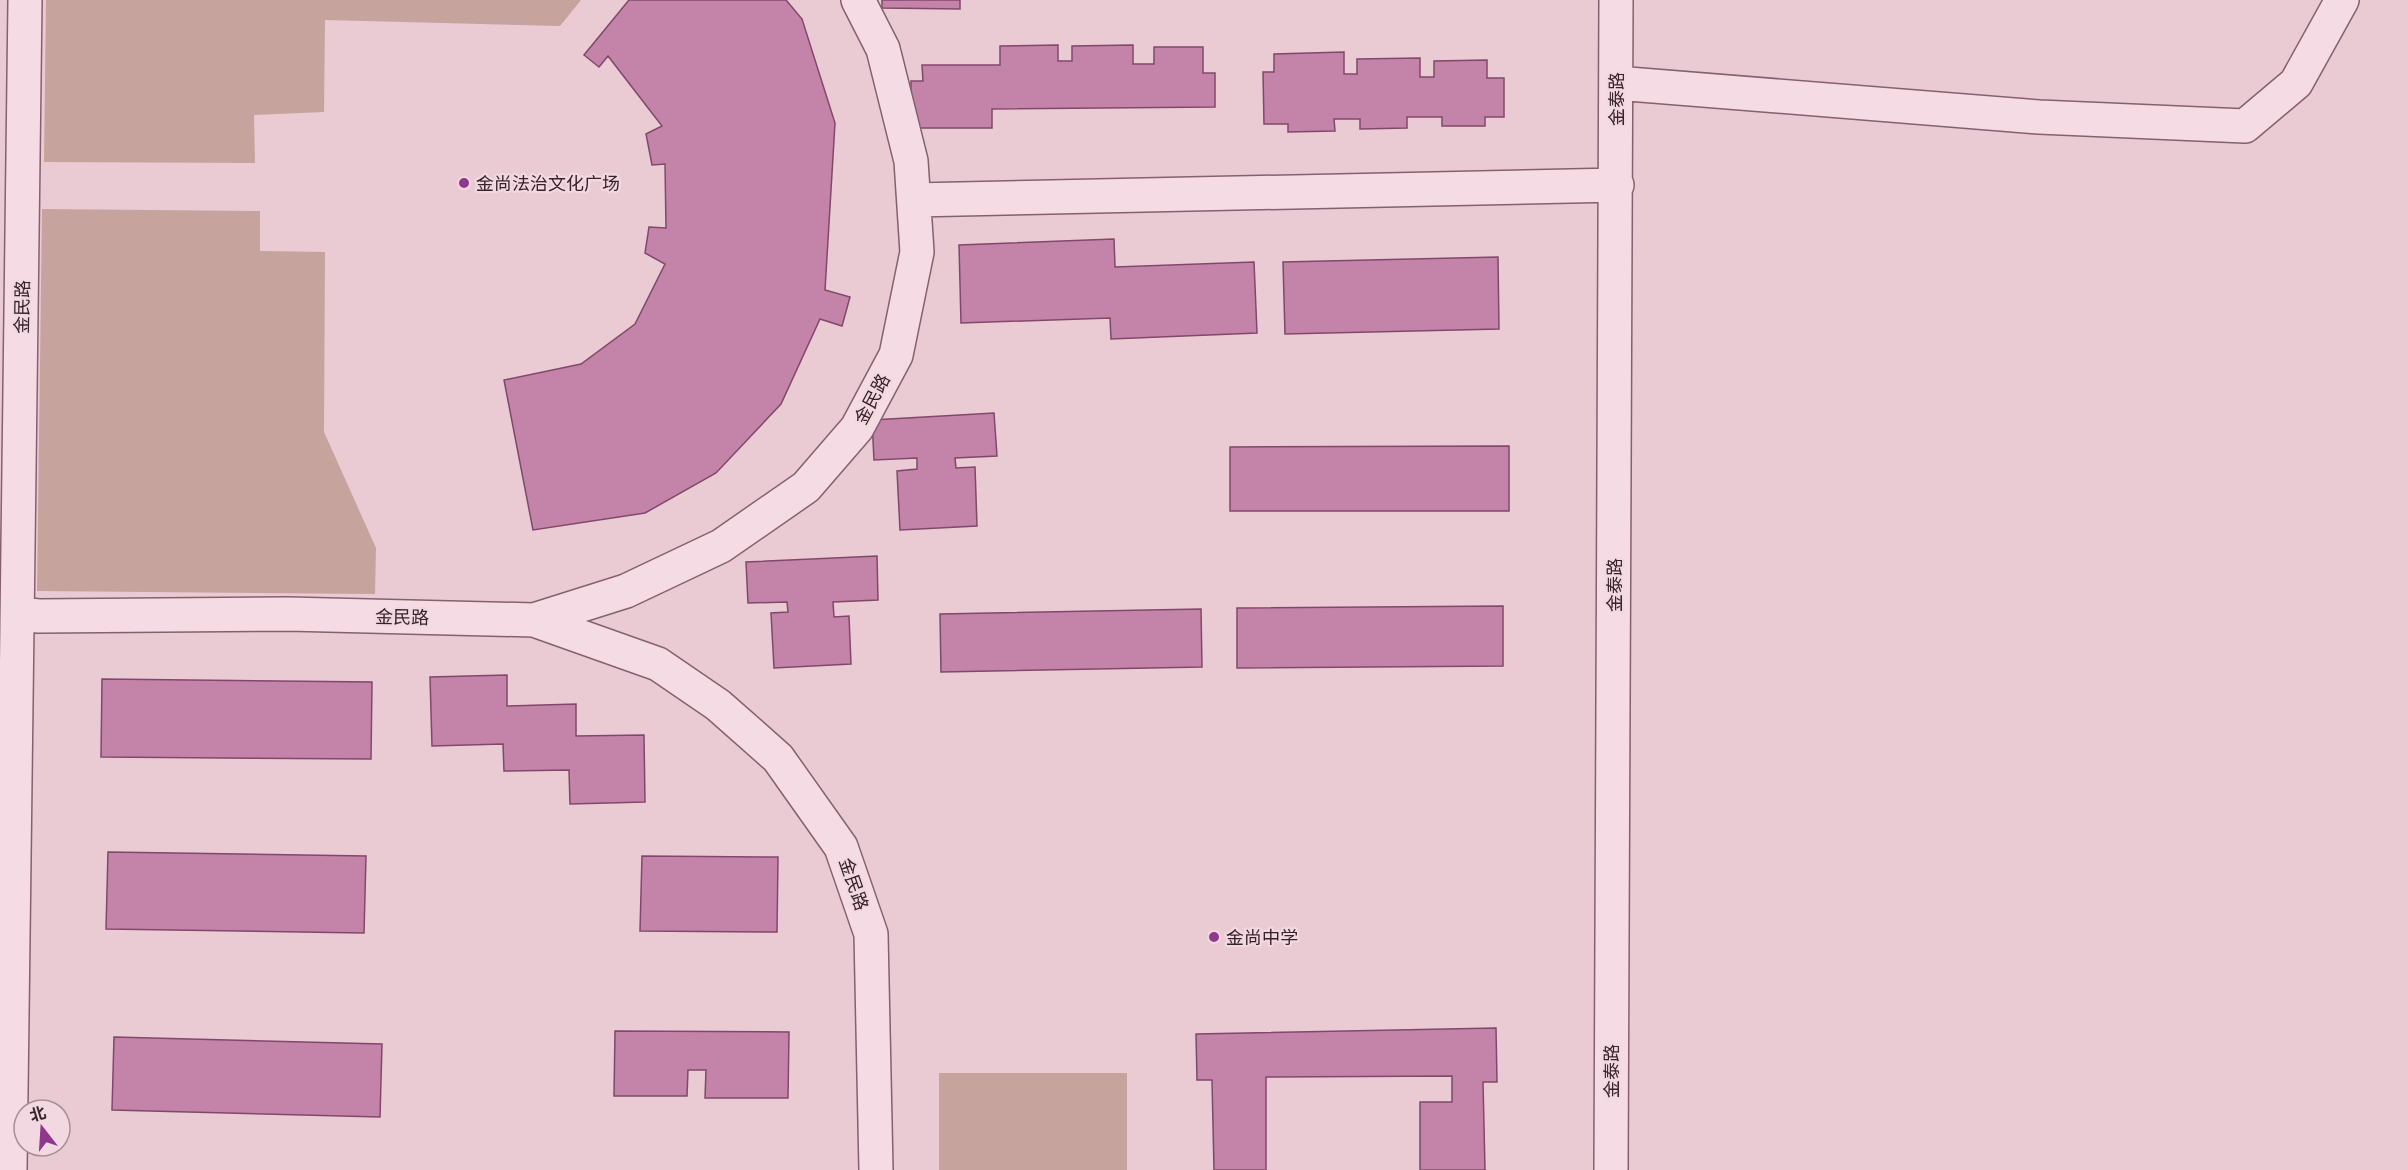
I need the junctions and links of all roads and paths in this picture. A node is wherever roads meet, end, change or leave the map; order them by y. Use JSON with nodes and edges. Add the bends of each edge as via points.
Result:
{"nodes":[{"id":1,"x":26,"y":0,"type":"edge"},
{"id":2,"x":858,"y":0,"type":"edge"},
{"id":3,"x":1616,"y":0,"type":"edge"},
{"id":4,"x":2342,"y":0,"type":"edge"},
{"id":5,"x":1616,"y":83,"type":"junction"},
{"id":6,"x":1617,"y":185,"type":"junction"},
{"id":7,"x":12,"y":192,"type":"edge"},
{"id":8,"x":914,"y":200,"type":"junction"},
{"id":9,"x":18,"y":614,"type":"junction"},
{"id":10,"x":534,"y":620,"type":"junction"},
{"id":11,"x":10,"y":1170,"type":"edge"},
{"id":12,"x":876,"y":1170,"type":"edge"},
{"id":13,"x":1611,"y":1170,"type":"edge"}],
"edges":[{"from":1,"to":7,"type":"street","name":"金民路"},
{"from":2,"to":8,"type":"street","name":"金民路","via":[[883,49],[911,161]]},
{"from":3,"to":5,"type":"street","name":"金泰路"},
{"from":4,"to":5,"type":"street","via":[[2296,83],[2245,126],[2038,117]]},
{"from":5,"to":6,"type":"street","name":"金泰路"},
{"from":6,"to":8,"type":"street"},
{"from":6,"to":13,"type":"street","name":"金泰路"},
{"from":7,"to":9,"type":"street","name":"金民路"},
{"from":8,"to":10,"type":"street","name":"金民路","via":[[917,252],[896,355],[857,428],[806,487],[721,546],[626,591]]},
{"from":9,"to":10,"type":"street","name":"金民路","via":[[288,614]]},
{"from":9,"to":11,"type":"street","name":"金民路"},
{"from":10,"to":12,"type":"street","name":"金民路","via":[[658,664],[718,705],[778,758],[841,847],[870,934]]}]}
